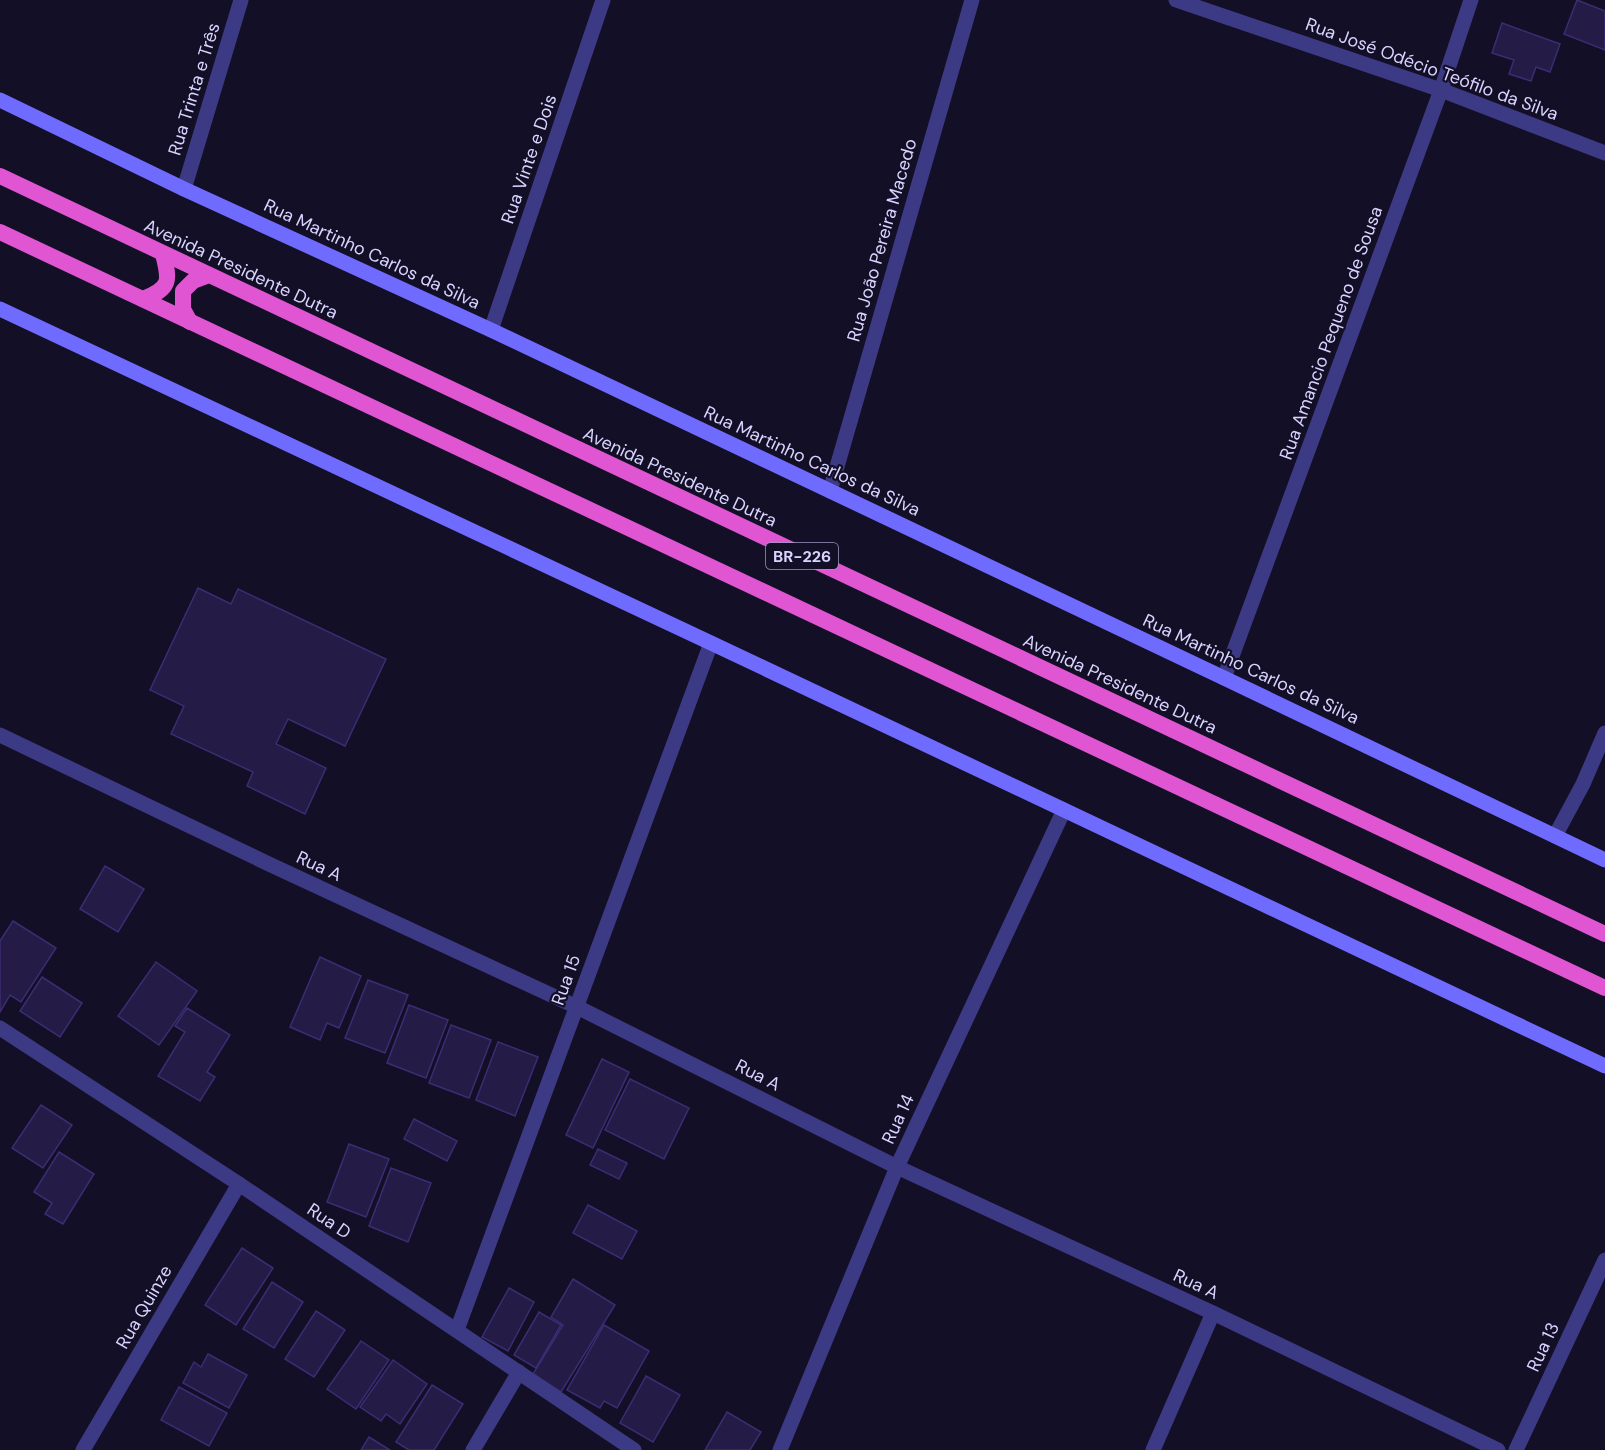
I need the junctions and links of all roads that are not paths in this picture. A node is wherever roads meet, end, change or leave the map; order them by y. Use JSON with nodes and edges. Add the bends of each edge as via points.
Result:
{"nodes":[{"id":1,"x":241,"y":0,"type":"edge"},
{"id":2,"x":603,"y":0,"type":"edge"},
{"id":3,"x":972,"y":0,"type":"edge"},
{"id":4,"x":1176,"y":0,"type":"edge"},
{"id":5,"x":1471,"y":0,"type":"edge"},
{"id":6,"x":1441,"y":90,"type":"junction"},
{"id":7,"x":0,"y":100,"type":"edge"},
{"id":8,"x":1605,"y":153,"type":"edge"},
{"id":9,"x":0,"y":176,"type":"edge"},
{"id":10,"x":184,"y":189,"type":"junction"},
{"id":11,"x":0,"y":232,"type":"edge"},
{"id":12,"x":163,"y":254,"type":"junction"},
{"id":13,"x":209,"y":275,"type":"junction"},
{"id":14,"x":143,"y":300,"type":"junction"},
{"id":15,"x":0,"y":309,"type":"edge"},
{"id":16,"x":190,"y":322,"type":"junction"},
{"id":17,"x":491,"y":330,"type":"junction"},
{"id":18,"x":830,"y":491,"type":"junction"},
{"id":19,"x":711,"y":644,"type":"junction"},
{"id":20,"x":1224,"y":678,"type":"junction"},
{"id":21,"x":1605,"y":733,"type":"edge"},
{"id":22,"x":0,"y":735,"type":"edge"},
{"id":23,"x":1064,"y":810,"type":"junction"},
{"id":24,"x":1555,"y":836,"type":"junction"},
{"id":25,"x":1605,"y":860,"type":"edge"},
{"id":26,"x":1605,"y":934,"type":"edge"},
{"id":27,"x":1605,"y":987,"type":"edge"},
{"id":28,"x":577,"y":1006,"type":"junction"},
{"id":29,"x":0,"y":1028,"type":"edge"},
{"id":30,"x":1605,"y":1066,"type":"edge"},
{"id":31,"x":897,"y":1167,"type":"junction"},
{"id":32,"x":239,"y":1184,"type":"junction"},
{"id":33,"x":1605,"y":1260,"type":"edge"},
{"id":34,"x":1213,"y":1313,"type":"junction"},
{"id":35,"x":457,"y":1330,"type":"junction"},
{"id":36,"x":519,"y":1372,"type":"junction"},
{"id":37,"x":83,"y":1450,"type":"edge"},
{"id":38,"x":473,"y":1450,"type":"edge"},
{"id":39,"x":634,"y":1450,"type":"edge"},
{"id":40,"x":780,"y":1450,"type":"edge"},
{"id":41,"x":1153,"y":1450,"type":"edge"},
{"id":42,"x":1498,"y":1450,"type":"edge"},
{"id":43,"x":1516,"y":1450,"type":"edge"}],
"edges":[{"from":1,"to":10,"type":"street","name":"Rua Trinta e Três"},
{"from":2,"to":17,"type":"street","name":"Rua Vinte e Dois"},
{"from":3,"to":18,"type":"street","name":"Rua João Pereira Macedo"},
{"from":4,"to":6,"type":"street","name":"Rua José Odécio Teófilo da Silva"},
{"from":5,"to":6,"type":"street","name":"Rua Amancio Pequeno de Sousa"},
{"from":6,"to":8,"type":"street","name":"Rua José Odécio Teófilo da Silva"},
{"from":6,"to":20,"type":"street","name":"Rua Amancio Pequeno de Sousa"},
{"from":7,"to":10,"type":"main road","name":"Rua Martinho Carlos da Silva"},
{"from":9,"to":12,"type":"highway","name":"Avenida Presidente Dutra","number":"BR-226"},
{"from":10,"to":17,"type":"main road","name":"Rua Martinho Carlos da Silva"},
{"from":11,"to":14,"type":"highway","number":"BR-226"},
{"from":12,"to":13,"type":"highway","name":"Avenida Presidente Dutra","number":"BR-226"},
{"from":12,"to":14,"type":"highway","via":[[167,283],[159,293]]},
{"from":13,"to":16,"type":"highway","via":[[193,281],[183,291],[183,309]]},
{"from":13,"to":26,"type":"highway","name":"Avenida Presidente Dutra","number":"BR-226"},
{"from":14,"to":16,"type":"highway","number":"BR-226"},
{"from":15,"to":19,"type":"main road"},
{"from":16,"to":27,"type":"highway","number":"BR-226"},
{"from":17,"to":18,"type":"main road","name":"Rua Martinho Carlos da Silva"},
{"from":18,"to":20,"type":"main road","name":"Rua Martinho Carlos da Silva"},
{"from":19,"to":23,"type":"main road"},
{"from":19,"to":28,"type":"street","name":"Rua 15"},
{"from":20,"to":24,"type":"main road","name":"Rua Martinho Carlos da Silva"},
{"from":21,"to":24,"type":"street"},
{"from":22,"to":28,"type":"street","name":"Rua A"},
{"from":23,"to":30,"type":"main road"},
{"from":23,"to":31,"type":"street","name":"Rua 14"},
{"from":24,"to":25,"type":"main road","name":"Rua Martinho Carlos da Silva"},
{"from":28,"to":31,"type":"street","name":"Rua A"},
{"from":28,"to":35,"type":"street","name":"Rua 15"},
{"from":29,"to":32,"type":"street","name":"Rua D"},
{"from":31,"to":34,"type":"street","name":"Rua A"},
{"from":31,"to":40,"type":"street","name":"Rua 14"},
{"from":32,"to":35,"type":"street","name":"Rua D"},
{"from":32,"to":37,"type":"street","name":"Rua Quinze"},
{"from":33,"to":43,"type":"street","name":"Rua 13"},
{"from":34,"to":41,"type":"street"},
{"from":34,"to":42,"type":"street","name":"Rua A"},
{"from":35,"to":36,"type":"street","name":"Rua D"},
{"from":36,"to":38,"type":"street"},
{"from":36,"to":39,"type":"street","name":"Rua D"}]}
